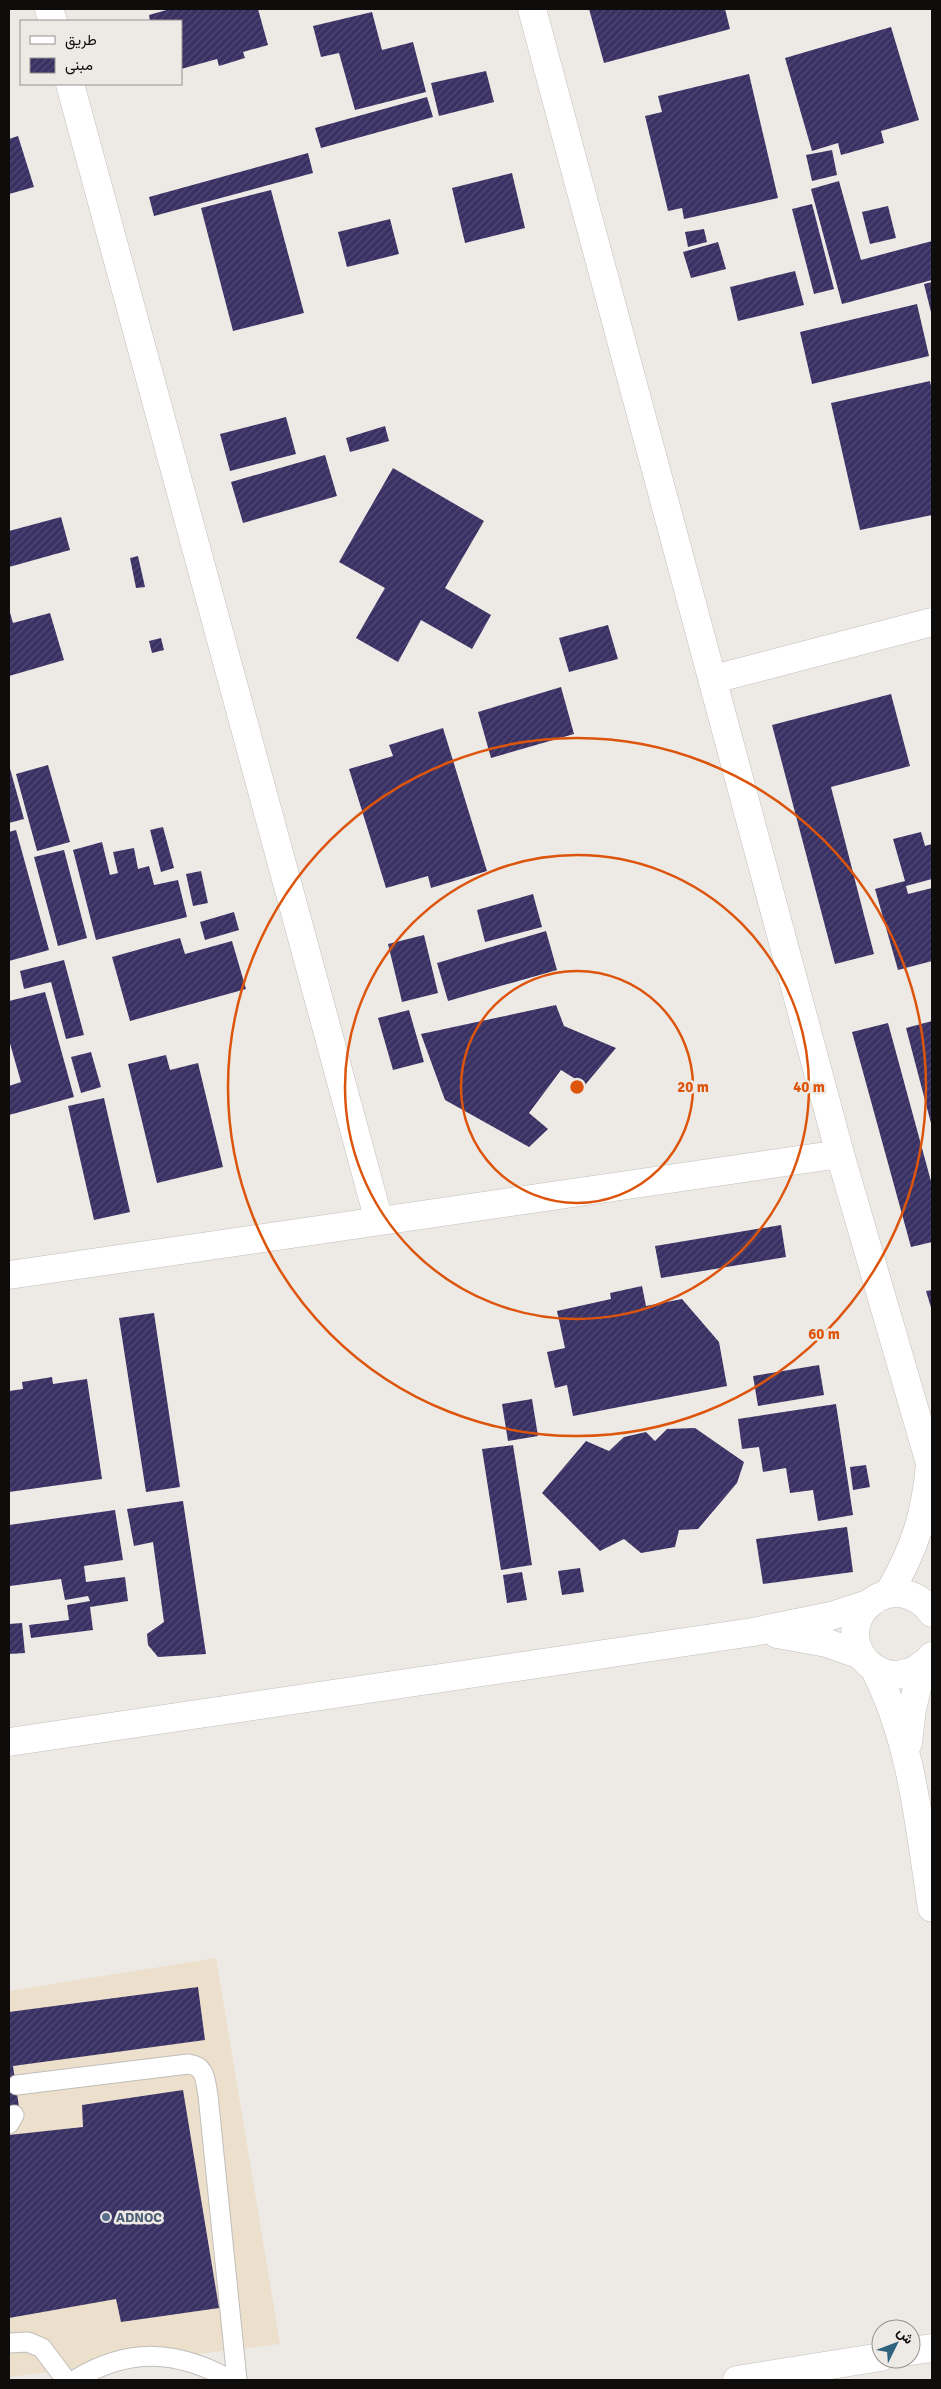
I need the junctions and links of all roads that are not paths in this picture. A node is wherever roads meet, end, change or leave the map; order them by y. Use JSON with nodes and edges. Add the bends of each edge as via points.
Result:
{"nodes":[{"id":1,"x":532,"y":9,"type":"edge"},
{"id":2,"x":70,"y":85,"type":"edge"},
{"id":3,"x":932,"y":622,"type":"edge"},
{"id":4,"x":714,"y":679,"type":"junction"},
{"id":5,"x":840,"y":1154,"type":"junction"},
{"id":6,"x":379,"y":1221,"type":"junction"},
{"id":7,"x":9,"y":1275,"type":"edge"},
{"id":8,"x":931,"y":1467,"type":"edge"},
{"id":9,"x":879,"y":1599,"type":"junction"},
{"id":10,"x":932,"y":1612,"type":"edge"},
{"id":11,"x":753,"y":1632,"type":"junction"},
{"id":12,"x":868,"y":1662,"type":"junction"},
{"id":13,"x":927,"y":1662,"type":"edge"},
{"id":14,"x":9,"y":1742,"type":"edge"},
{"id":15,"x":907,"y":1752,"type":"junction"},
{"id":16,"x":932,"y":1908,"type":"edge"},
{"id":17,"x":17,"y":2085,"type":"dead end"},
{"id":18,"x":9,"y":2343,"type":"edge"},
{"id":19,"x":871,"y":2358,"type":"edge"},
{"id":20,"x":66,"y":2380,"type":"edge"},
{"id":21,"x":75,"y":2380,"type":"edge"},
{"id":22,"x":231,"y":2380,"type":"edge"},
{"id":23,"x":236,"y":2380,"type":"edge"},
{"id":24,"x":737,"y":2380,"type":"edge"}],
"edges":[{"from":1,"to":4,"type":"main road"},
{"from":2,"to":6,"type":"main road"},
{"from":3,"to":4,"type":"main road"},
{"from":4,"to":5,"type":"main road"},
{"from":5,"to":6,"type":"main road"},
{"from":5,"to":8,"type":"main road"},
{"from":6,"to":7,"type":"main road"},
{"from":8,"to":9,"type":"main road","via":[[920,1527],[908,1561]]},
{"from":9,"to":10,"type":"main road","via":[[902,1593],[913,1596]]},
{"from":9,"to":11,"type":"main road","via":[[823,1618]]},
{"from":9,"to":12,"type":"main road","via":[[857,1623],[856,1634]]},
{"from":11,"to":12,"type":"main road","via":[[827,1643]]},
{"from":11,"to":14,"type":"main road"},
{"from":12,"to":13,"type":"main road","via":[[895,1676],[904,1675]]},
{"from":12,"to":15,"type":"main road","via":[[893,1710]]},
{"from":13,"to":15,"type":"main road","via":[[912,1709]]},
{"from":15,"to":16,"type":"main road"},
{"from":17,"to":23,"type":"lane","via":[[188,2064],[201,2068],[208,2095]]},
{"from":18,"to":20,"type":"lane","via":[[28,2342],[42,2348]]},
{"from":19,"to":24,"type":"main road"},
{"from":21,"to":22,"type":"lane","via":[[121,2359],[150,2356],[179,2358],[207,2367]]}]}
